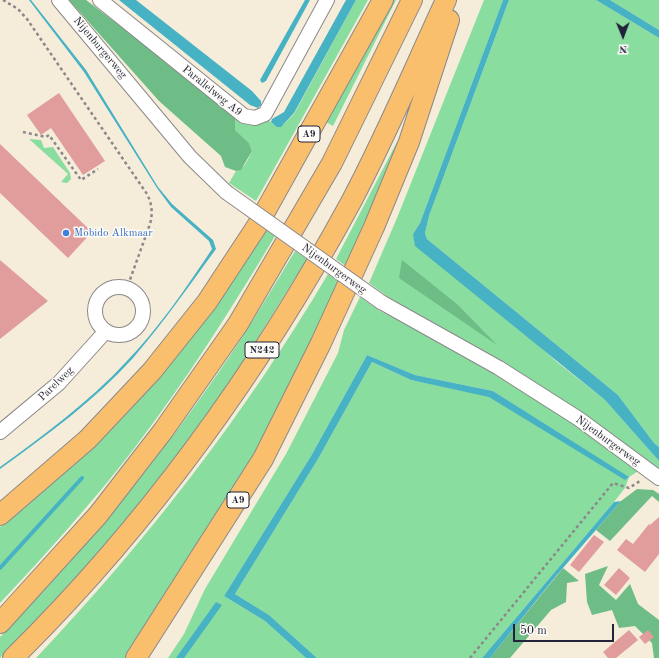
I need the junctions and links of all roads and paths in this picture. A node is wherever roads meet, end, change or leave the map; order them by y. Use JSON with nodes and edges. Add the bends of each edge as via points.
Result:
{"nodes":[{"id":1,"x":3,"y":0,"type":"edge"},
{"id":2,"x":59,"y":0,"type":"edge"},
{"id":3,"x":100,"y":0,"type":"edge"},
{"id":4,"x":327,"y":0,"type":"edge"},
{"id":5,"x":383,"y":0,"type":"edge"},
{"id":6,"x":412,"y":0,"type":"edge"},
{"id":7,"x":446,"y":0,"type":"edge"},
{"id":8,"x":456,"y":0,"type":"edge"},
{"id":9,"x":23,"y":132,"type":"dead end"},
{"id":10,"x":98,"y":169,"type":"dead end"},
{"id":11,"x":127,"y":288,"type":"junction"},
{"id":12,"x":106,"y":331,"type":"junction"},
{"id":13,"x":0,"y":432,"type":"edge"},
{"id":14,"x":656,"y":476,"type":"edge"},
{"id":15,"x":0,"y":515,"type":"edge"},
{"id":16,"x":0,"y":623,"type":"edge"},
{"id":17,"x":13,"y":658,"type":"edge"},
{"id":18,"x":136,"y":658,"type":"edge"},
{"id":19,"x":470,"y":658,"type":"edge"}],
"edges":[{"from":1,"to":11,"type":"path","via":[[18,9],[27,19],[151,202],[150,224]]},
{"from":2,"to":14,"type":"street","name":"Nijenburgerweg","bridge":true,"via":[[190,157],[226,192],[381,302],[499,368],[579,419]]},
{"from":3,"to":4,"type":"street","name":"Parallelweg A9","via":[[244,116],[255,118],[265,114]]},
{"from":5,"to":15,"type":"highway","number":"A9","via":[[257,226],[207,302],[152,371],[98,428]]},
{"from":6,"to":16,"type":"highway","number":"N242","via":[[332,163],[238,324],[163,431],[98,515]]},
{"from":7,"to":17,"type":"highway","number":"N242","via":[[351,202],[296,296],[235,392],[116,549]]},
{"from":8,"to":18,"type":"highway","number":"A9","via":[[408,142],[374,227],[321,343],[264,459]]},
{"from":9,"to":10,"type":"path","via":[[46,137],[49,135],[81,180]]},
{"from":11,"to":12,"type":"street","via":[[112,288],[100,297],[95,312],[96,319]]},
{"from":11,"to":12,"type":"street","via":[[134,292],[142,303],[141,322],[137,328],[125,334],[112,334]]},
{"from":12,"to":13,"type":"street","name":"Parelweg","via":[[59,383]]},
{"from":14,"to":19,"type":"path","via":[[629,488],[613,483]]}]}
